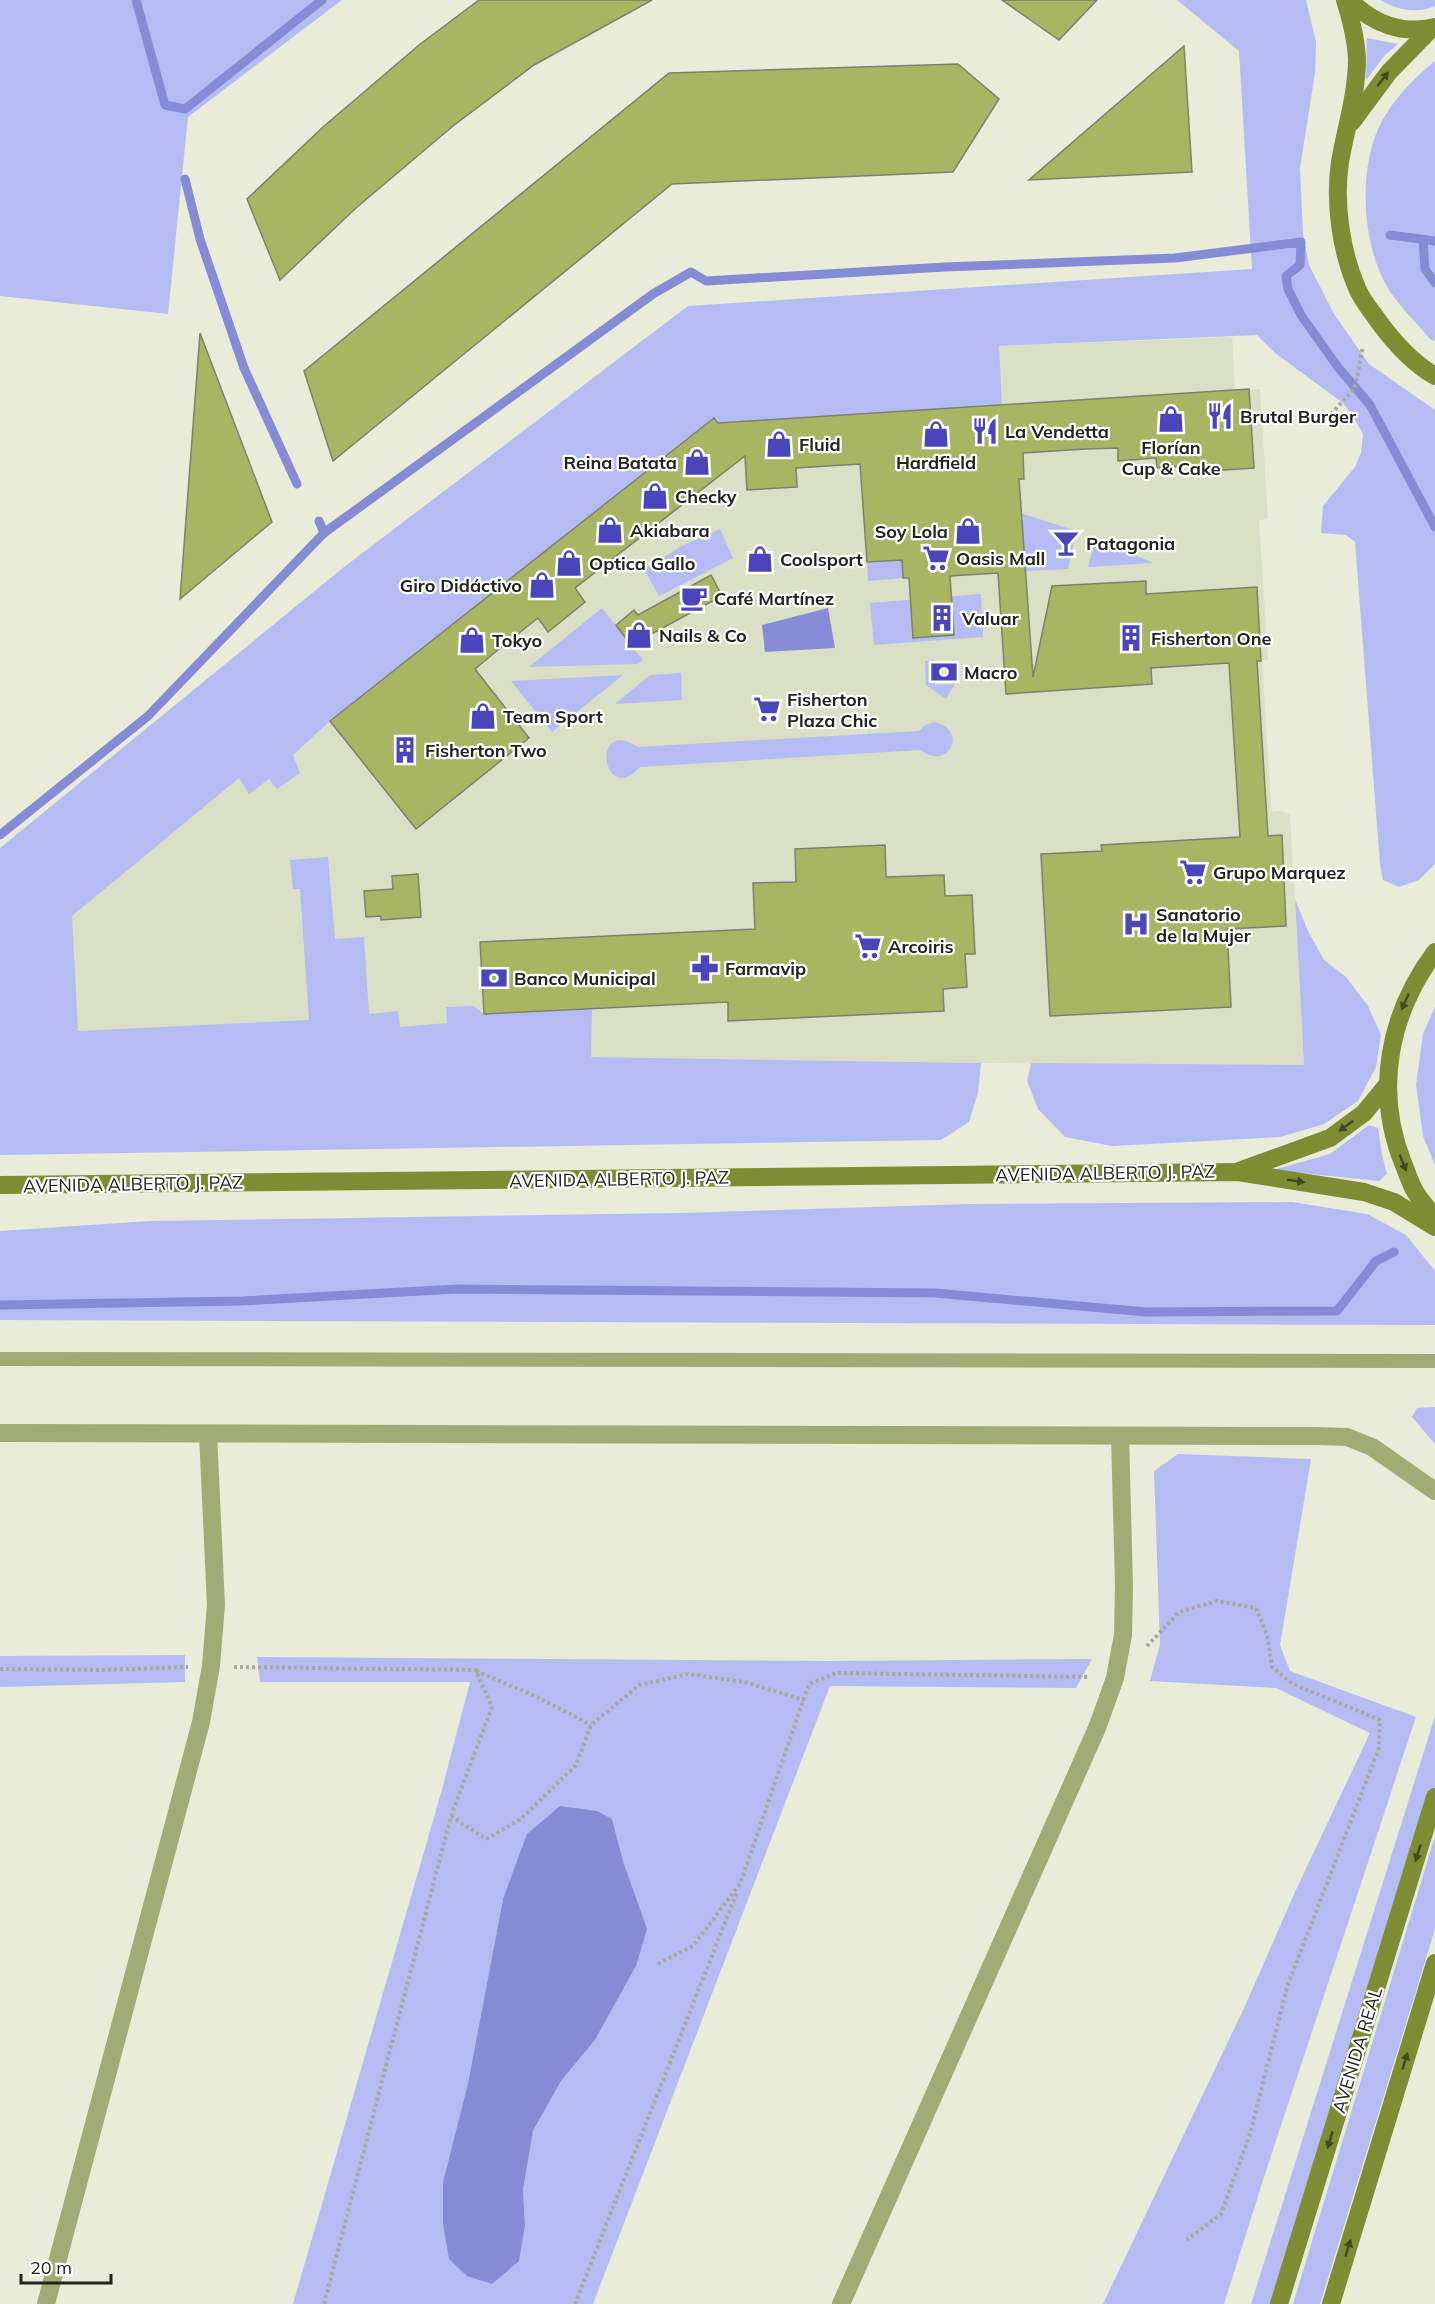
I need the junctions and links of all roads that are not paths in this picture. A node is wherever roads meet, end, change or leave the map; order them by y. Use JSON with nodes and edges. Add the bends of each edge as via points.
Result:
{"nodes":[{"id":1,"x":1345,"y":0,"type":"edge"},
{"id":2,"x":1350,"y":0,"type":"edge"},
{"id":3,"x":1434,"y":27,"type":"edge"},
{"id":4,"x":1349,"y":126,"type":"junction"},
{"id":5,"x":1435,"y":376,"type":"edge"},
{"id":6,"x":1435,"y":952,"type":"edge"},
{"id":7,"x":1388,"y":1085,"type":"junction"},
{"id":8,"x":1238,"y":1172,"type":"junction"},
{"id":9,"x":0,"y":1185,"type":"edge"},
{"id":10,"x":1435,"y":1218,"type":"edge"},
{"id":11,"x":1435,"y":1227,"type":"edge"},
{"id":12,"x":0,"y":1359,"type":"edge"},
{"id":13,"x":1435,"y":1361,"type":"edge"},
{"id":14,"x":0,"y":1433,"type":"edge"},
{"id":15,"x":208,"y":1434,"type":"junction"},
{"id":16,"x":1120,"y":1436,"type":"junction"},
{"id":17,"x":1435,"y":1491,"type":"edge"},
{"id":18,"x":1435,"y":1797,"type":"edge"},
{"id":19,"x":1435,"y":1963,"type":"edge"},
{"id":20,"x":46,"y":2304,"type":"edge"},
{"id":21,"x":841,"y":2304,"type":"edge"},
{"id":22,"x":1279,"y":2304,"type":"edge"},
{"id":23,"x":1331,"y":2304,"type":"edge"}],
"edges":[{"from":1,"to":4,"type":"main road","via":[[1357,57]]},
{"from":2,"to":3,"type":"main road","via":[[1382,24],[1407,30]]},
{"from":4,"to":3,"type":"main road","one_way":true,"via":[[1389,72]]},
{"from":4,"to":5,"type":"main road","via":[[1340,164],[1339,202],[1343,246],[1357,290],[1383,328],[1420,368]]},
{"from":6,"to":7,"type":"main road","one_way":true,"via":[[1401,1010],[1391,1047]]},
{"from":7,"to":8,"type":"main road","name":"AVENIDA ALBERTO J. PAZ","one_way":true,"via":[[1364,1113],[1330,1138]]},
{"from":7,"to":10,"type":"main road","one_way":true,"via":[[1394,1140],[1415,1192]]},
{"from":8,"to":9,"type":"main road","name":"AVENIDA ALBERTO J. PAZ"},
{"from":8,"to":11,"type":"main road","name":"AVENIDA ALBERTO J. PAZ","one_way":true,"via":[[1364,1192],[1394,1202]]},
{"from":12,"to":13,"type":"lane"},
{"from":14,"to":15,"type":"street"},
{"from":15,"to":16,"type":"street"},
{"from":15,"to":20,"type":"street","via":[[216,1605],[201,1722]]},
{"from":16,"to":17,"type":"street","via":[[1347,1437],[1372,1447]]},
{"from":16,"to":21,"type":"street","via":[[1123,1635],[1115,1678],[1097,1728]]},
{"from":18,"to":22,"type":"main road","name":"AVENIDA REAL","one_way":true},
{"from":23,"to":19,"type":"main road","one_way":true}]}
